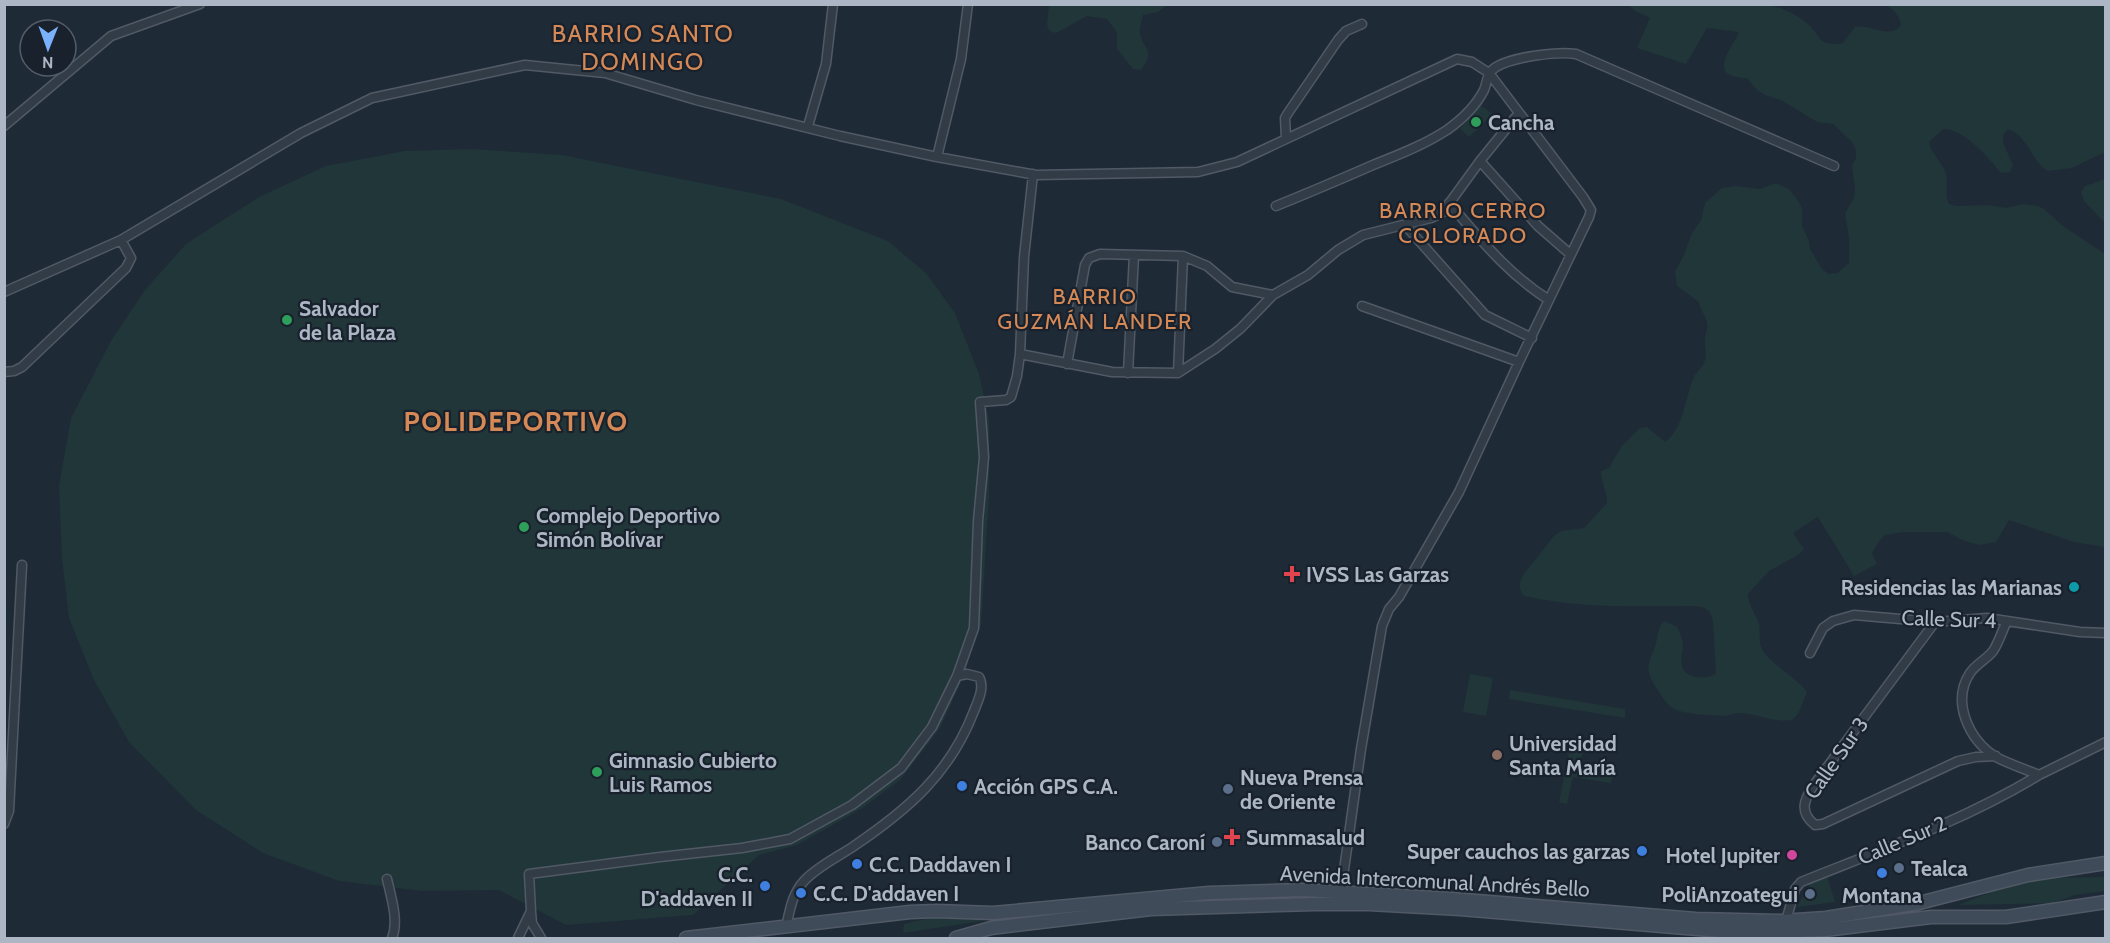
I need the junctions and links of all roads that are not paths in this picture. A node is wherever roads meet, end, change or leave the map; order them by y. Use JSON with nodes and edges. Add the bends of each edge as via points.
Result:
{"nodes":[{"id":1,"x":200,"y":4,"type":"edge"},
{"id":2,"x":833,"y":4,"type":"edge"},
{"id":3,"x":968,"y":4,"type":"edge"},
{"id":4,"x":1362,"y":24,"type":"dead end"},
{"id":5,"x":1489,"y":73,"type":"junction"},
{"id":6,"x":1519,"y":113,"type":"junction"},
{"id":7,"x":4,"y":126,"type":"edge"},
{"id":8,"x":808,"y":126,"type":"junction"},
{"id":9,"x":1286,"y":138,"type":"junction"},
{"id":10,"x":937,"y":157,"type":"junction"},
{"id":11,"x":1480,"y":161,"type":"junction"},
{"id":12,"x":1834,"y":166,"type":"dead end"},
{"id":13,"x":1033,"y":174,"type":"junction"},
{"id":14,"x":1449,"y":203,"type":"junction"},
{"id":15,"x":1276,"y":206,"type":"dead end"},
{"id":16,"x":1406,"y":225,"type":"junction"},
{"id":17,"x":121,"y":240,"type":"junction"},
{"id":18,"x":1570,"y":254,"type":"junction"},
{"id":19,"x":1134,"y":255,"type":"junction"},
{"id":20,"x":1183,"y":256,"type":"junction"},
{"id":21,"x":4,"y":292,"type":"edge"},
{"id":22,"x":1273,"y":295,"type":"junction"},
{"id":23,"x":1549,"y":300,"type":"junction"},
{"id":24,"x":1362,"y":306,"type":"dead end"},
{"id":25,"x":1532,"y":338,"type":"junction"},
{"id":26,"x":1020,"y":354,"type":"junction"},
{"id":27,"x":1519,"y":362,"type":"junction"},
{"id":28,"x":1068,"y":364,"type":"junction"},
{"id":29,"x":4,"y":372,"type":"edge"},
{"id":30,"x":1128,"y":373,"type":"junction"},
{"id":31,"x":1178,"y":373,"type":"junction"},
{"id":32,"x":22,"y":565,"type":"dead end"},
{"id":33,"x":2007,"y":621,"type":"junction"},
{"id":34,"x":1935,"y":622,"type":"junction"},
{"id":35,"x":2106,"y":633,"type":"edge"},
{"id":36,"x":1810,"y":653,"type":"dead end"},
{"id":37,"x":957,"y":676,"type":"junction"},
{"id":38,"x":2106,"y":742,"type":"edge"},
{"id":39,"x":1996,"y":756,"type":"junction"},
{"id":40,"x":2039,"y":775,"type":"junction"},
{"id":41,"x":4,"y":824,"type":"edge"},
{"id":42,"x":2106,"y":863,"type":"edge"},
{"id":43,"x":387,"y":879,"type":"dead end"},
{"id":44,"x":1341,"y":891,"type":"junction"},
{"id":45,"x":2106,"y":902,"type":"edge"},
{"id":46,"x":531,"y":911,"type":"junction"},
{"id":47,"x":1786,"y":921,"type":"junction"},
{"id":48,"x":784,"y":933,"type":"edge"},
{"id":49,"x":1829,"y":934,"type":"edge"},
{"id":50,"x":392,"y":939,"type":"edge"},
{"id":51,"x":518,"y":939,"type":"edge"},
{"id":52,"x":541,"y":939,"type":"edge"},
{"id":53,"x":686,"y":939,"type":"edge"},
{"id":54,"x":956,"y":939,"type":"edge"}],
"edges":[{"from":1,"to":7,"type":"street","via":[[111,36]]},
{"from":2,"to":8,"type":"street","via":[[826,64]]},
{"from":3,"to":10,"type":"street","via":[[961,59]]},
{"from":4,"to":9,"type":"street","via":[[1338,40],[1288,113]]},
{"from":5,"to":6,"type":"street"},
{"from":5,"to":9,"type":"street","via":[[1457,58]]},
{"from":5,"to":12,"type":"street","via":[[1503,64],[1551,53],[1576,54]]},
{"from":5,"to":15,"type":"street","via":[[1484,91],[1470,110],[1447,129],[1419,146]]},
{"from":6,"to":11,"type":"street"},
{"from":6,"to":18,"type":"street","via":[[1591,210]]},
{"from":8,"to":10,"type":"street"},
{"from":8,"to":17,"type":"street","via":[[696,100],[605,73],[525,64],[372,98],[301,133]]},
{"from":9,"to":13,"type":"street","via":[[1237,162],[1198,172]]},
{"from":10,"to":13,"type":"street"},
{"from":11,"to":14,"type":"street"},
{"from":11,"to":18,"type":"street","via":[[1538,226]]},
{"from":13,"to":26,"type":"street"},
{"from":14,"to":16,"type":"street","via":[[1443,212]]},
{"from":14,"to":23,"type":"street","via":[[1503,265]]},
{"from":16,"to":22,"type":"street","via":[[1364,235]]},
{"from":16,"to":25,"type":"street","via":[[1485,315]]},
{"from":17,"to":21,"type":"street"},
{"from":17,"to":29,"type":"street","via":[[131,258],[126,268],[22,367]]},
{"from":18,"to":23,"type":"street"},
{"from":19,"to":20,"type":"street"},
{"from":19,"to":28,"type":"street","via":[[1100,254],[1089,258]]},
{"from":19,"to":30,"type":"street"},
{"from":20,"to":22,"type":"street","via":[[1208,266],[1232,287]]},
{"from":20,"to":31,"type":"street"},
{"from":22,"to":31,"type":"street","via":[[1224,342]]},
{"from":23,"to":25,"type":"street"},
{"from":24,"to":27,"type":"street"},
{"from":25,"to":27,"type":"street"},
{"from":26,"to":28,"type":"street"},
{"from":26,"to":37,"type":"street","via":[[1011,397],[980,402],[984,457],[974,628]]},
{"from":27,"to":44,"type":"street","via":[[1459,492],[1382,626]]},
{"from":28,"to":30,"type":"street"},
{"from":30,"to":31,"type":"street"},
{"from":32,"to":41,"type":"street","via":[[9,811]]},
{"from":33,"to":34,"type":"street","name":"Calle Sur 4","via":[[1987,618]]},
{"from":33,"to":35,"type":"street","name":"Calle Sur 4"},
{"from":33,"to":39,"type":"street","via":[[1992,652],[1970,673],[1962,690],[1961,711],[1969,727]]},
{"from":34,"to":36,"type":"street","name":"Calle Sur 4","via":[[1844,617],[1823,628]]},
{"from":34,"to":39,"type":"street","name":"Calle Sur 3","via":[[1813,786],[1804,800],[1804,811],[1815,825],[1823,824],[1958,761]]},
{"from":37,"to":46,"type":"street","via":[[932,727],[901,768],[852,806],[790,838],[772,843],[528,874]]},
{"from":37,"to":48,"type":"street","via":[[973,674],[982,682],[968,728],[950,760],[907,806],[806,879],[795,891]]},
{"from":38,"to":40,"type":"street","name":"Calle Sur 2"},
{"from":39,"to":40,"type":"street"},
{"from":40,"to":47,"type":"street","name":"Calle Sur 2","via":[[1989,803],[1801,882],[1795,889]]},
{"from":42,"to":47,"type":"main road","name":"Avenida Intercomunal Andrés Bello","via":[[2028,875],[1919,903]]},
{"from":43,"to":50,"type":"street"},
{"from":44,"to":47,"type":"main road","name":"Avenida Intercomunal Andrés Bello","via":[[1696,919]]},
{"from":44,"to":48,"type":"main road","name":"Avenida Intercomunal Andrés Bello","via":[[1209,893],[1017,911],[910,912]]},
{"from":45,"to":49,"type":"main road","name":"Avenida Intercomunal Andrés Bello","via":[[2006,916],[1931,917]]},
{"from":46,"to":51,"type":"street"},
{"from":46,"to":52,"type":"street","via":[[532,923]]},
{"from":48,"to":53,"type":"main road","via":[[767,929]]},
{"from":49,"to":54,"type":"main road","name":"Avenida Intercomunal Andrés Bello","via":[[1721,931],[1542,915],[1314,904],[1152,909],[991,928]]}]}
